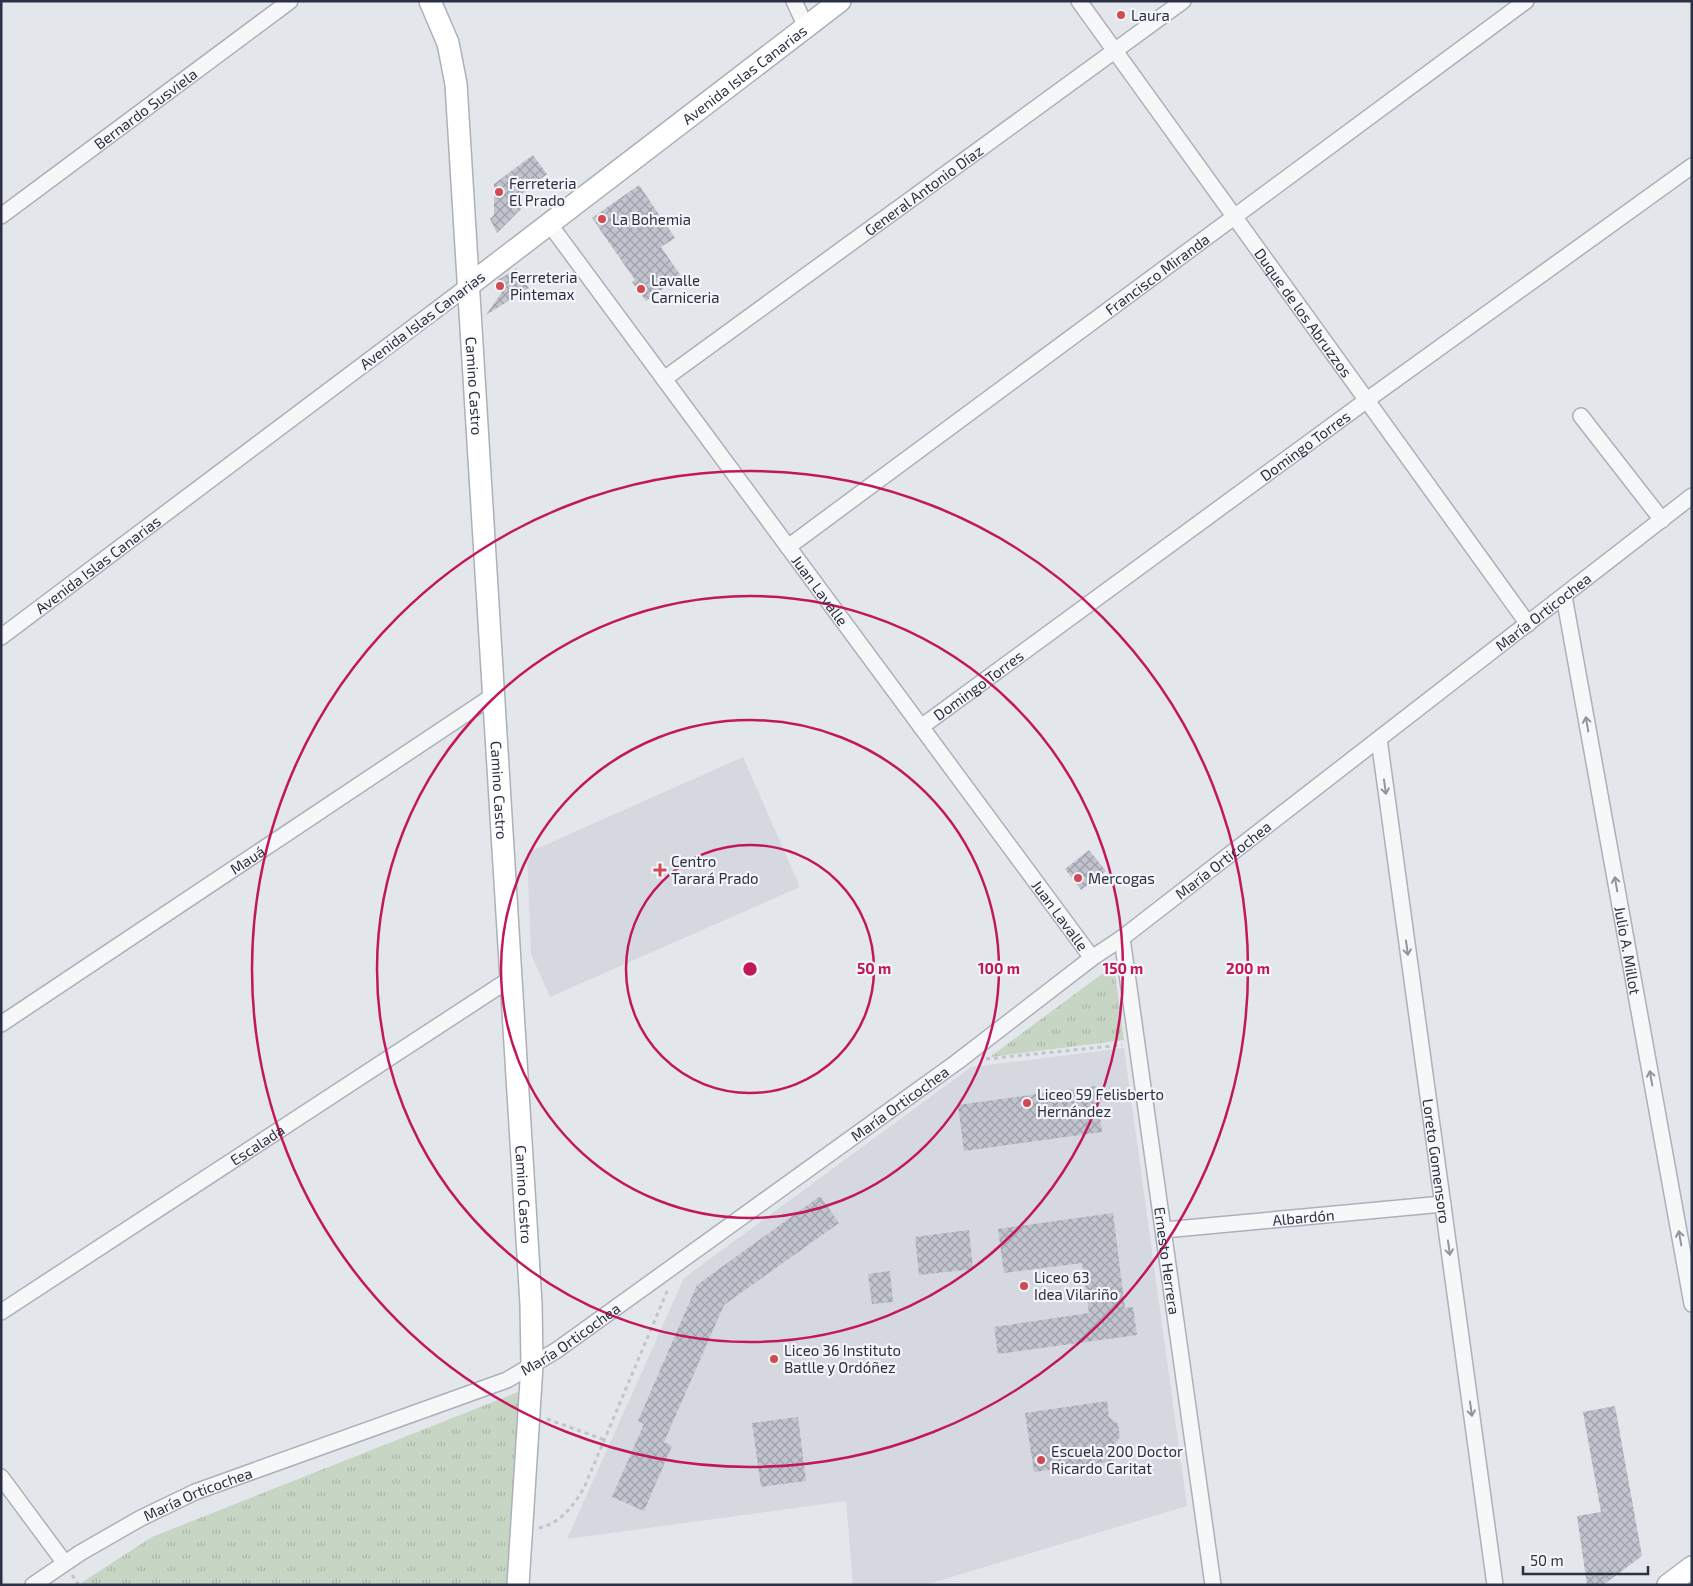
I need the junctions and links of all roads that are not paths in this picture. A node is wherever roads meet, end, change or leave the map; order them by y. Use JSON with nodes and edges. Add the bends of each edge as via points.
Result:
{"nodes":[{"id":1,"x":290,"y":1,"type":"edge"},
{"id":2,"x":430,"y":1,"type":"edge"},
{"id":3,"x":794,"y":1,"type":"edge"},
{"id":4,"x":840,"y":1,"type":"edge"},
{"id":5,"x":1080,"y":1,"type":"edge"},
{"id":6,"x":1183,"y":1,"type":"edge"},
{"id":7,"x":1526,"y":1,"type":"edge"},
{"id":8,"x":806,"y":27,"type":"junction"},
{"id":9,"x":1115,"y":51,"type":"junction"},
{"id":10,"x":1692,"y":166,"type":"edge"},
{"id":11,"x":1,"y":216,"type":"edge"},
{"id":12,"x":1235,"y":217,"type":"junction"},
{"id":13,"x":548,"y":222,"type":"junction"},
{"id":14,"x":468,"y":286,"type":"junction"},
{"id":15,"x":664,"y":379,"type":"junction"},
{"id":16,"x":1367,"y":400,"type":"junction"},
{"id":17,"x":1581,"y":416,"type":"dead end"},
{"id":18,"x":1692,"y":496,"type":"edge"},
{"id":19,"x":1662,"y":520,"type":"junction"},
{"id":20,"x":788,"y":547,"type":"junction"},
{"id":21,"x":1564,"y":596,"type":"junction"},
{"id":22,"x":1528,"y":624,"type":"junction"},
{"id":23,"x":1,"y":638,"type":"edge"},
{"id":24,"x":494,"y":695,"type":"junction"},
{"id":25,"x":921,"y":727,"type":"junction"},
{"id":26,"x":1379,"y":739,"type":"junction"},
{"id":27,"x":1122,"y":938,"type":"junction"},
{"id":28,"x":1092,"y":958,"type":"junction"},
{"id":29,"x":513,"y":978,"type":"junction"},
{"id":30,"x":1,"y":1024,"type":"edge"},
{"id":31,"x":1443,"y":1204,"type":"junction"},
{"id":32,"x":1164,"y":1230,"type":"junction"},
{"id":33,"x":1692,"y":1304,"type":"edge"},
{"id":34,"x":1,"y":1312,"type":"edge"},
{"id":35,"x":532,"y":1365,"type":"junction"},
{"id":36,"x":1,"y":1477,"type":"edge"},
{"id":37,"x":64,"y":1562,"type":"junction"},
{"id":38,"x":1692,"y":1567,"type":"edge"},
{"id":39,"x":33,"y":1585,"type":"edge"},
{"id":40,"x":518,"y":1585,"type":"edge"},
{"id":41,"x":1213,"y":1585,"type":"edge"},
{"id":42,"x":1495,"y":1585,"type":"edge"},
{"id":43,"x":1668,"y":1585,"type":"edge"}],
"edges":[{"from":1,"to":11,"type":"street","name":"Bernardo Susviela"},
{"from":2,"to":14,"type":"street","name":"Camino Castro","via":[[454,66]]},
{"from":3,"to":8,"type":"street"},
{"from":4,"to":8,"type":"street","name":"Avenida Islas Canarias"},
{"from":5,"to":9,"type":"street","name":"Duque de los Abruzzos"},
{"from":6,"to":9,"type":"street","name":"General Antonio Díaz"},
{"from":7,"to":12,"type":"street","name":"Francisco Miranda"},
{"from":8,"to":13,"type":"street","name":"Avenida Islas Canarias"},
{"from":9,"to":12,"type":"street","name":"Duque de los Abruzzos"},
{"from":9,"to":15,"type":"street","name":"General Antonio Díaz"},
{"from":10,"to":16,"type":"street","name":"Domingo Torres"},
{"from":12,"to":16,"type":"street","name":"Duque de los Abruzzos"},
{"from":12,"to":20,"type":"street","name":"Francisco Miranda"},
{"from":13,"to":14,"type":"street","name":"Avenida Islas Canarias"},
{"from":13,"to":15,"type":"street","name":"Juan Lavalle"},
{"from":14,"to":23,"type":"street","name":"Avenida Islas Canarias"},
{"from":14,"to":24,"type":"street","name":"Camino Castro"},
{"from":15,"to":20,"type":"street","name":"Juan Lavalle"},
{"from":16,"to":22,"type":"street","name":"Duque de los Abruzzos"},
{"from":16,"to":25,"type":"street","name":"Domingo Torres"},
{"from":17,"to":19,"type":"street"},
{"from":18,"to":19,"type":"street","name":"María Orticochea"},
{"from":19,"to":21,"type":"street","name":"María Orticochea"},
{"from":20,"to":25,"type":"street","name":"Juan Lavalle"},
{"from":21,"to":22,"type":"street","name":"María Orticochea"},
{"from":33,"to":21,"type":"street","name":"Julio A. Millot","one_way":true},
{"from":22,"to":26,"type":"street","name":"María Orticochea"},
{"from":24,"to":29,"type":"street","name":"Camino Castro"},
{"from":24,"to":30,"type":"street","name":"Mauá"},
{"from":25,"to":28,"type":"street","name":"Juan Lavalle"},
{"from":26,"to":27,"type":"street","name":"María Orticochea"},
{"from":26,"to":31,"type":"street","name":"Loreto Gomensoro","one_way":true},
{"from":27,"to":28,"type":"street","name":"María Orticochea"},
{"from":27,"to":32,"type":"street","name":"Ernesto Herrera"},
{"from":28,"to":35,"type":"street","name":"María Orticochea","via":[[957,1062]]},
{"from":29,"to":34,"type":"street","name":"Escalada"},
{"from":29,"to":35,"type":"street","name":"Camino Castro"},
{"from":31,"to":32,"type":"street","name":"Albardón"},
{"from":31,"to":42,"type":"street","name":"Loreto Gomensoro","one_way":true},
{"from":32,"to":41,"type":"street","name":"Ernesto Herrera"},
{"from":35,"to":37,"type":"street","name":"María Orticochea","via":[[507,1380],[194,1492]]},
{"from":35,"to":40,"type":"street","name":"Camino Castro"},
{"from":36,"to":37,"type":"street"},
{"from":37,"to":39,"type":"street","name":"María Orticochea"},
{"from":38,"to":43,"type":"street"}]}
